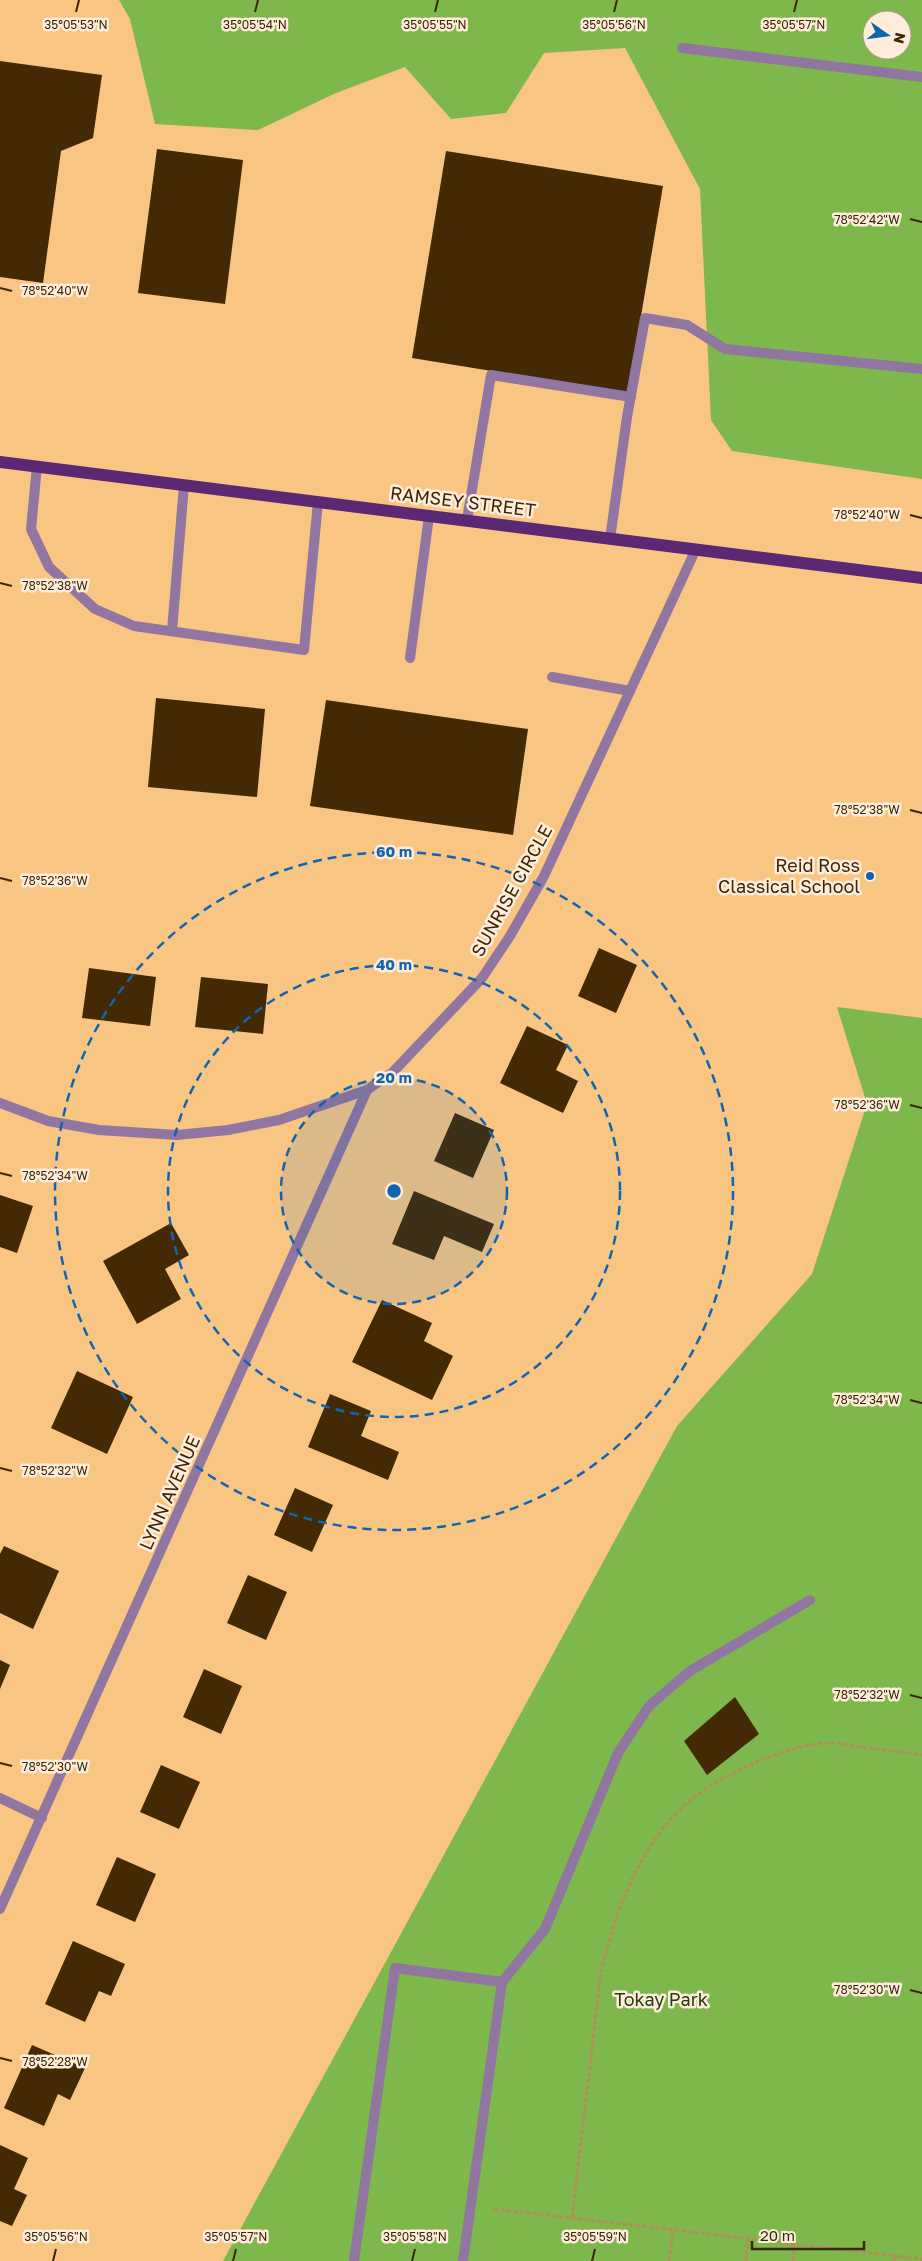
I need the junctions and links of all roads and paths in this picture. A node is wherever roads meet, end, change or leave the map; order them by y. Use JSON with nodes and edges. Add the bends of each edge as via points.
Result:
{"nodes":[{"id":1,"x":682,"y":48,"type":"dead end"},
{"id":2,"x":922,"y":78,"type":"edge"},
{"id":3,"x":922,"y":369,"type":"edge"},
{"id":4,"x":631,"y":397,"type":"junction"},
{"id":5,"x":0,"y":462,"type":"edge"},
{"id":6,"x":37,"y":466,"type":"junction"},
{"id":7,"x":184,"y":485,"type":"junction"},
{"id":8,"x":318,"y":502,"type":"junction"},
{"id":9,"x":429,"y":516,"type":"junction"},
{"id":10,"x":467,"y":520,"type":"junction"},
{"id":11,"x":610,"y":538,"type":"junction"},
{"id":12,"x":696,"y":549,"type":"junction"},
{"id":13,"x":922,"y":578,"type":"edge"},
{"id":14,"x":172,"y":631,"type":"junction"},
{"id":15,"x":410,"y":658,"type":"dead end"},
{"id":16,"x":552,"y":677,"type":"dead end"},
{"id":17,"x":630,"y":690,"type":"junction"},
{"id":18,"x":368,"y":1090,"type":"junction"},
{"id":19,"x":0,"y":1103,"type":"edge"},
{"id":20,"x":810,"y":1600,"type":"dead end"},
{"id":21,"x":922,"y":1755,"type":"edge"},
{"id":22,"x":0,"y":1798,"type":"edge"},
{"id":23,"x":42,"y":1818,"type":"junction"},
{"id":24,"x":0,"y":1909,"type":"edge"},
{"id":25,"x":502,"y":1982,"type":"junction"},
{"id":26,"x":471,"y":2207,"type":"junction"},
{"id":27,"x":572,"y":2218,"type":"junction"},
{"id":28,"x":673,"y":2230,"type":"junction"},
{"id":29,"x":748,"y":2239,"type":"junction"},
{"id":30,"x":794,"y":2244,"type":"junction"},
{"id":31,"x":894,"y":2256,"type":"junction"},
{"id":32,"x":922,"y":2258,"type":"edge"},
{"id":33,"x":354,"y":2261,"type":"edge"},
{"id":34,"x":463,"y":2261,"type":"edge"},
{"id":35,"x":670,"y":2261,"type":"edge"},
{"id":36,"x":746,"y":2261,"type":"edge"},
{"id":37,"x":792,"y":2261,"type":"edge"},
{"id":38,"x":894,"y":2261,"type":"edge"}],
"edges":[{"from":1,"to":2,"type":"street"},
{"from":3,"to":4,"type":"street","via":[[725,349],[687,326],[645,318]]},
{"from":4,"to":10,"type":"street","via":[[491,375]]},
{"from":4,"to":11,"type":"street"},
{"from":5,"to":6,"type":"main road","name":"RAMSEY STREET"},
{"from":6,"to":7,"type":"main road","name":"RAMSEY STREET"},
{"from":6,"to":14,"type":"street","via":[[31,529],[49,567],[95,609],[134,626]]},
{"from":7,"to":8,"type":"main road","name":"RAMSEY STREET"},
{"from":7,"to":14,"type":"street"},
{"from":8,"to":9,"type":"main road","name":"RAMSEY STREET"},
{"from":8,"to":14,"type":"street","via":[[304,650]]},
{"from":9,"to":10,"type":"main road","name":"RAMSEY STREET"},
{"from":9,"to":15,"type":"street"},
{"from":10,"to":11,"type":"main road","name":"RAMSEY STREET"},
{"from":11,"to":12,"type":"main road","name":"RAMSEY STREET"},
{"from":12,"to":13,"type":"main road","name":"RAMSEY STREET"},
{"from":12,"to":17,"type":"street","name":"SUNRISE CIRCLE"},
{"from":16,"to":17,"type":"street"},
{"from":17,"to":18,"type":"street","name":"SUNRISE CIRCLE","via":[[544,876],[510,936],[482,978],[446,1019],[393,1072]]},
{"from":18,"to":19,"type":"street","name":"SUNRISE CIRCLE","via":[[279,1120],[177,1135],[100,1130],[48,1121]]},
{"from":18,"to":23,"type":"street","name":"LYNN AVENUE"},
{"from":20,"to":25,"type":"street","via":[[690,1671],[649,1706],[618,1753],[545,1929]]},
{"from":21,"to":27,"type":"path","via":[[828,1743],[790,1750],[733,1773],[687,1803],[672,1819],[642,1861],[617,1913],[608,1941],[601,1972]]},
{"from":22,"to":23,"type":"street"},
{"from":23,"to":24,"type":"street","name":"LYNN AVENUE"},
{"from":25,"to":26,"type":"street"},
{"from":25,"to":33,"type":"street","via":[[395,1968]]},
{"from":26,"to":27,"type":"path"},
{"from":26,"to":34,"type":"street"},
{"from":27,"to":28,"type":"path"},
{"from":28,"to":29,"type":"path"},
{"from":28,"to":35,"type":"path"},
{"from":29,"to":30,"type":"path"},
{"from":29,"to":36,"type":"path"},
{"from":30,"to":31,"type":"path"},
{"from":30,"to":37,"type":"path"},
{"from":31,"to":32,"type":"path"},
{"from":31,"to":38,"type":"path"}]}
